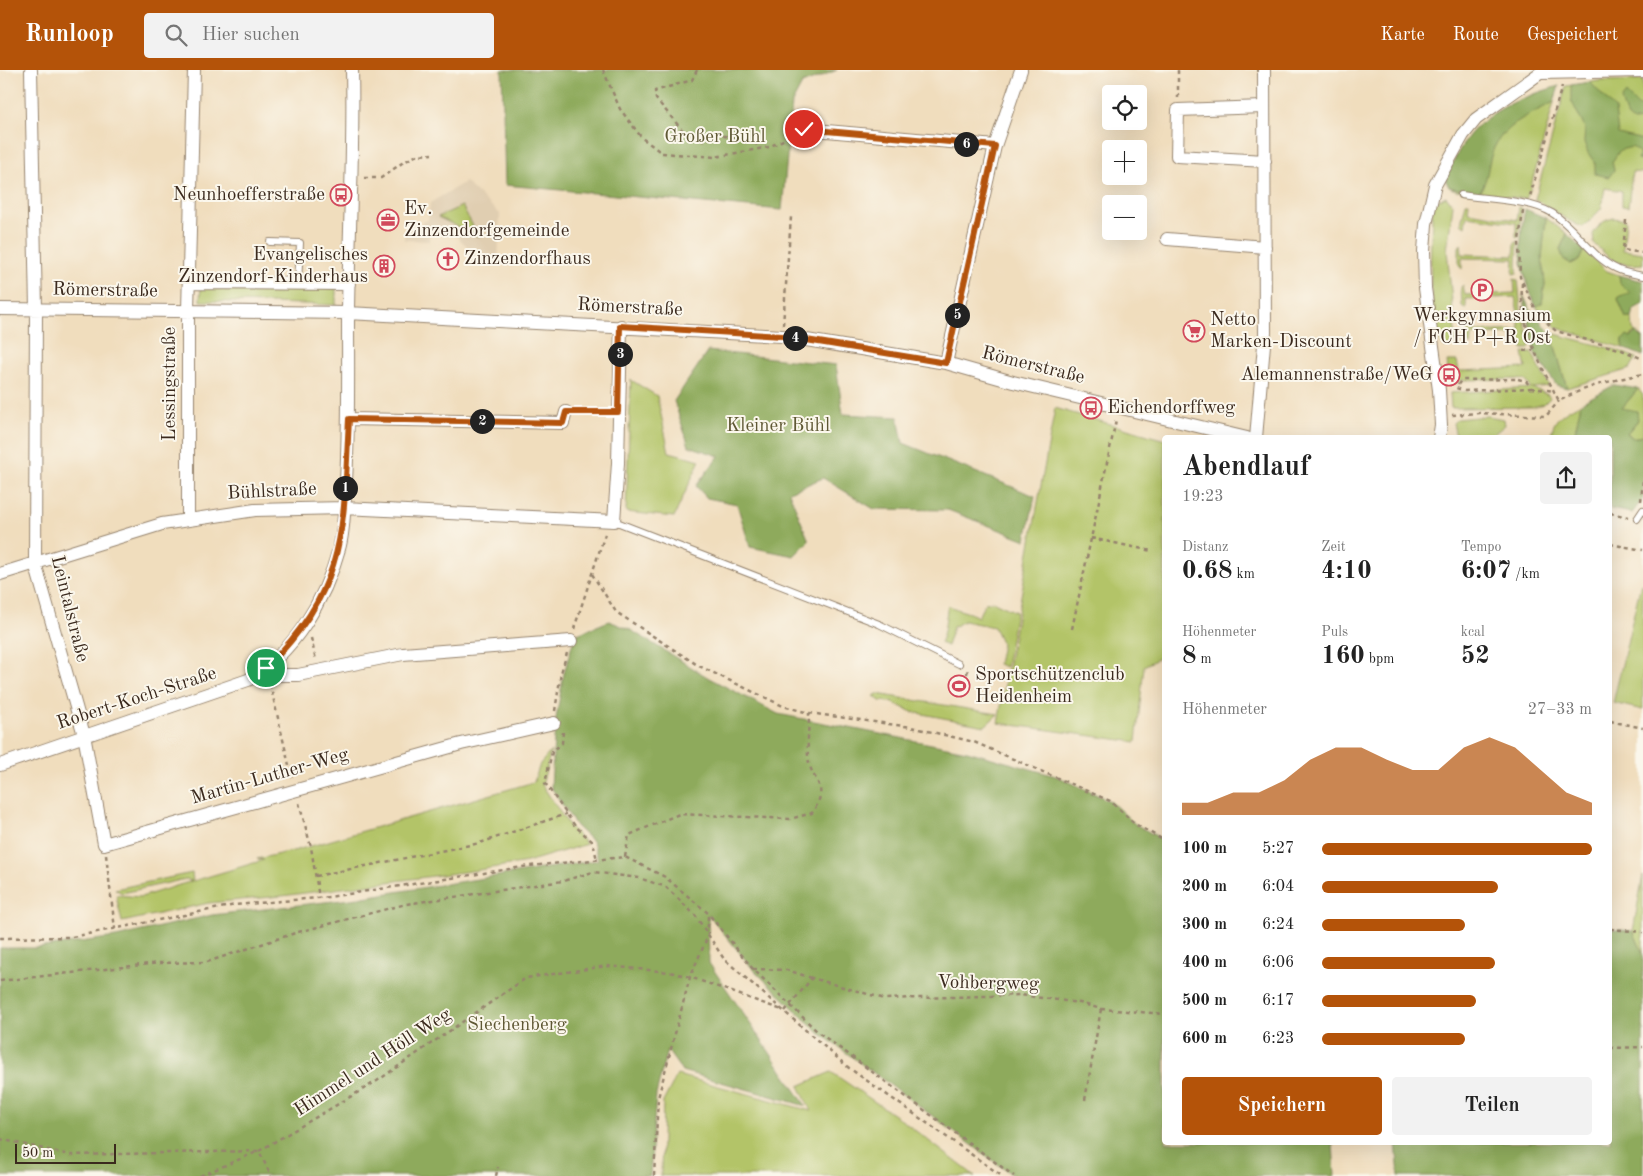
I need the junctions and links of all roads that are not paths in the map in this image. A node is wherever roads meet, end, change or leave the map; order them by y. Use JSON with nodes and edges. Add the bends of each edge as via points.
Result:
{"nodes":[{"id":1,"x":31,"y":70,"type":"edge"},
{"id":2,"x":194,"y":70,"type":"edge"},
{"id":3,"x":352,"y":70,"type":"edge"},
{"id":4,"x":1021,"y":70,"type":"edge"},
{"id":5,"x":1264,"y":70,"type":"edge"},
{"id":6,"x":1643,"y":71,"type":"edge"},
{"id":7,"x":1539,"y":72,"type":"edge"},
{"id":8,"x":1264,"y":107,"type":"junction"},
{"id":9,"x":804,"y":129,"type":"road end"},
{"id":10,"x":995,"y":146,"type":"junction"},
{"id":11,"x":1265,"y":161,"type":"junction"},
{"id":12,"x":1461,"y":195,"type":"dead end"},
{"id":13,"x":1167,"y":239,"type":"dead end"},
{"id":14,"x":270,"y":242,"type":"dead end"},
{"id":15,"x":1265,"y":247,"type":"junction"},
{"id":16,"x":1643,"y":276,"type":"edge"},
{"id":17,"x":189,"y":282,"type":"junction"},
{"id":18,"x":349,"y":284,"type":"junction"},
{"id":19,"x":298,"y":285,"type":"junction"},
{"id":20,"x":0,"y":309,"type":"edge"},
{"id":21,"x":36,"y":309,"type":"junction"},
{"id":22,"x":188,"y":311,"type":"junction"},
{"id":23,"x":348,"y":313,"type":"junction"},
{"id":24,"x":620,"y":326,"type":"junction"},
{"id":25,"x":946,"y":363,"type":"junction"},
{"id":26,"x":566,"y":412,"type":"road end"},
{"id":27,"x":349,"y":419,"type":"junction"},
{"id":28,"x":1234,"y":435,"type":"edge"},
{"id":29,"x":1256,"y":435,"type":"edge"},
{"id":30,"x":1439,"y":435,"type":"edge"},
{"id":31,"x":344,"y":508,"type":"junction"},
{"id":32,"x":1643,"y":510,"type":"edge"},
{"id":33,"x":188,"y":519,"type":"junction"},
{"id":34,"x":1637,"y":519,"type":"dead end"},
{"id":35,"x":614,"y":521,"type":"junction"},
{"id":36,"x":35,"y":563,"type":"junction"},
{"id":37,"x":0,"y":574,"type":"edge"},
{"id":38,"x":571,"y":641,"type":"road end"},
{"id":39,"x":959,"y":664,"type":"dead end"},
{"id":40,"x":266,"y":668,"type":"junction"},
{"id":41,"x":554,"y":723,"type":"road end"},
{"id":42,"x":84,"y":735,"type":"junction"},
{"id":43,"x":0,"y":764,"type":"edge"}],
"edges":[{"from":1,"to":21,"type":"street","name":"Leintalstraße"},
{"from":2,"to":17,"type":"street","name":"Lessingstraße"},
{"from":3,"to":18,"type":"street","via":[[353,178]]},
{"from":4,"to":10,"type":"street"},
{"from":5,"to":8,"type":"street"},
{"from":6,"to":7,"type":"street"},
{"from":7,"to":30,"type":"street","via":[[1476,119],[1463,135],[1435,185],[1426,224],[1425,279],[1438,376]]},
{"from":8,"to":11,"type":"street"},
{"from":8,"to":11,"type":"street","via":[[1178,110],[1178,156]]},
{"from":9,"to":10,"type":"street"},
{"from":10,"to":25,"type":"street"},
{"from":11,"to":15,"type":"street"},
{"from":12,"to":16,"type":"lane","via":[[1524,204],[1550,212],[1598,256],[1617,269]]},
{"from":13,"to":15,"type":"street"},
{"from":14,"to":19,"type":"lane","via":[[300,243]]},
{"from":15,"to":29,"type":"street","via":[[1265,333]]},
{"from":17,"to":19,"type":"street"},
{"from":17,"to":22,"type":"street","name":"Lessingstraße"},
{"from":18,"to":19,"type":"street"},
{"from":18,"to":23,"type":"street"},
{"from":20,"to":21,"type":"street","name":"Römerstraße"},
{"from":21,"to":22,"type":"street","name":"Römerstraße"},
{"from":21,"to":36,"type":"street","name":"Leintalstraße"},
{"from":22,"to":23,"type":"street","name":"Römerstraße"},
{"from":22,"to":33,"type":"street","name":"Lessingstraße"},
{"from":23,"to":24,"type":"street","name":"Römerstraße"},
{"from":23,"to":27,"type":"street","name":"Robert-Koch-Straße"},
{"from":24,"to":25,"type":"street","name":"Römerstraße","via":[[782,336]]},
{"from":24,"to":35,"type":"street"},
{"from":25,"to":28,"type":"street","name":"Römerstraße"},
{"from":26,"to":27,"type":"street","via":[[563,423]]},
{"from":27,"to":31,"type":"street","name":"Robert-Koch-Straße"},
{"from":31,"to":33,"type":"street","name":"Bühlstraße","via":[[255,510]]},
{"from":31,"to":35,"type":"street","name":"Bühlstraße"},
{"from":31,"to":40,"type":"street","name":"Robert-Koch-Straße","via":[[343,529],[325,589],[308,620]]},
{"from":32,"to":34,"type":"lane"},
{"from":33,"to":36,"type":"street","name":"Bühlstraße","via":[[133,532]]},
{"from":35,"to":39,"type":"lane","via":[[879,624]]},
{"from":36,"to":37,"type":"street","name":"Bühlstraße"},
{"from":36,"to":42,"type":"street","name":"Leintalstraße"},
{"from":38,"to":40,"type":"street","via":[[403,654],[289,676]]},
{"from":40,"to":42,"type":"street","name":"Robert-Koch-Straße","via":[[230,688]]},
{"from":41,"to":42,"type":"street","name":"Martin-Luther-Weg","via":[[461,744],[104,844]]},
{"from":42,"to":43,"type":"street","name":"Robert-Koch-Straße"}]}
